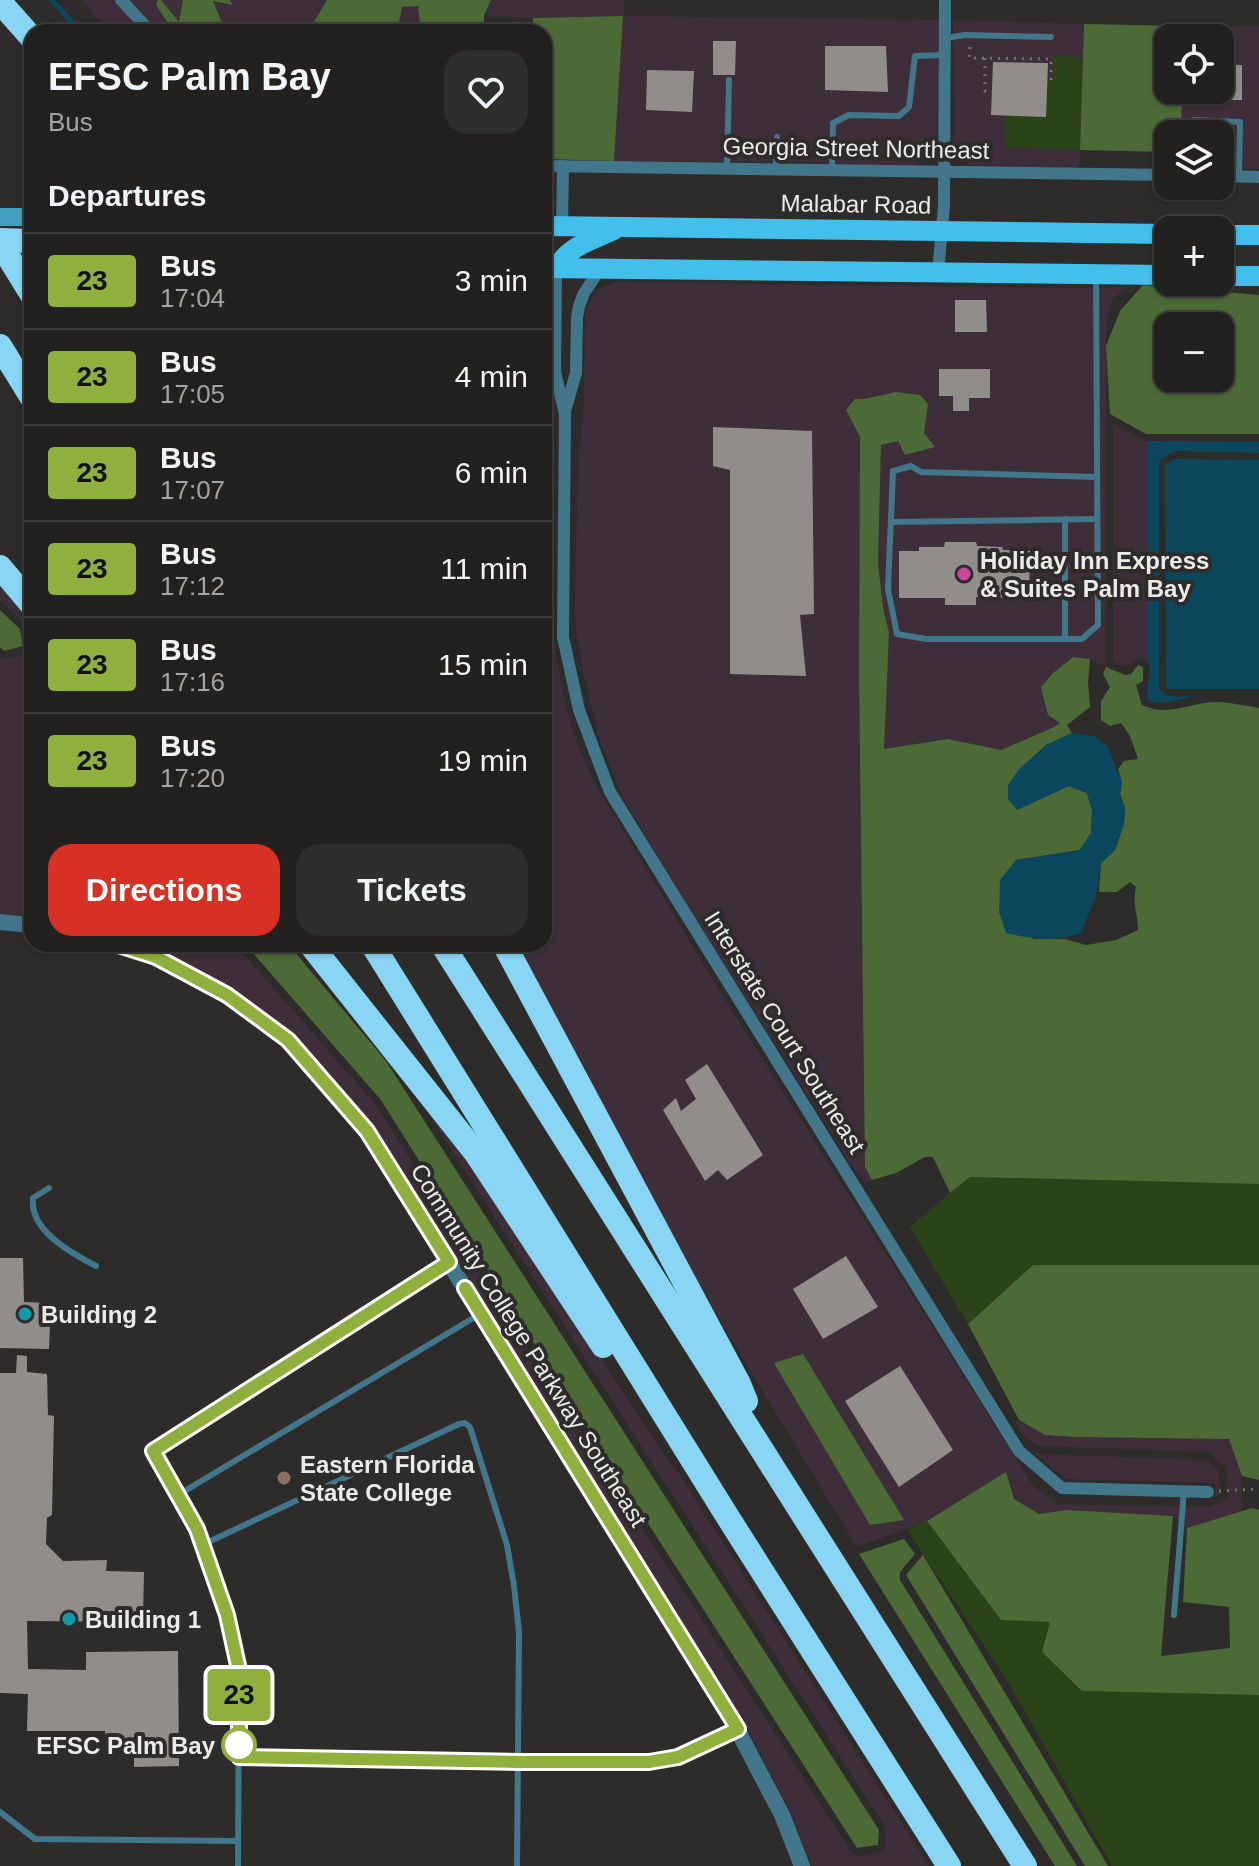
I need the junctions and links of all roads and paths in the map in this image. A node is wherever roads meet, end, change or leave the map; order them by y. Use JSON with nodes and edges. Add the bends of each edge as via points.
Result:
{"nodes":[{"id":1,"x":945,"y":0,"type":"edge"},
{"id":2,"x":0,"y":2,"type":"edge"},
{"id":3,"x":129,"y":2,"type":"edge"},
{"id":4,"x":145,"y":24,"type":"edge"},
{"id":5,"x":24,"y":29,"type":"edge"},
{"id":6,"x":970,"y":35,"type":"junction"},
{"id":7,"x":1051,"y":37,"type":"dead end"},
{"id":8,"x":945,"y":38,"type":"junction"},
{"id":9,"x":945,"y":55,"type":"junction"},
{"id":10,"x":985,"y":58,"type":"junction"},
{"id":11,"x":729,"y":80,"type":"dead end"},
{"id":12,"x":1051,"y":80,"type":"dead end"},
{"id":13,"x":992,"y":91,"type":"dead end"},
{"id":14,"x":1234,"y":122,"type":"edge"},
{"id":15,"x":777,"y":137,"type":"dead end"},
{"id":16,"x":552,"y":166,"type":"edge"},
{"id":17,"x":563,"y":166,"type":"junction"},
{"id":18,"x":727,"y":168,"type":"junction"},
{"id":19,"x":776,"y":169,"type":"junction"},
{"id":20,"x":832,"y":170,"type":"junction"},
{"id":21,"x":944,"y":171,"type":"junction"},
{"id":22,"x":1154,"y":175,"type":"edge"},
{"id":23,"x":1234,"y":176,"type":"edge"},
{"id":24,"x":1239,"y":176,"type":"junction"},
{"id":25,"x":1259,"y":177,"type":"edge"},
{"id":26,"x":0,"y":217,"type":"edge"},
{"id":27,"x":24,"y":217,"type":"edge"},
{"id":28,"x":553,"y":227,"type":"edge"},
{"id":29,"x":621,"y":227,"type":"junction"},
{"id":30,"x":942,"y":231,"type":"junction"},
{"id":31,"x":1154,"y":234,"type":"edge"},
{"id":32,"x":1234,"y":235,"type":"edge"},
{"id":33,"x":1259,"y":235,"type":"edge"},
{"id":34,"x":24,"y":241,"type":"edge"},
{"id":35,"x":0,"y":242,"type":"edge"},
{"id":36,"x":552,"y":266,"type":"edge"},
{"id":37,"x":552,"y":268,"type":"edge"},
{"id":38,"x":600,"y":269,"type":"junction"},
{"id":39,"x":938,"y":273,"type":"junction"},
{"id":40,"x":0,"y":274,"type":"edge"},
{"id":41,"x":1096,"y":274,"type":"junction"},
{"id":42,"x":24,"y":275,"type":"edge"},
{"id":43,"x":1154,"y":275,"type":"edge"},
{"id":44,"x":1234,"y":276,"type":"edge"},
{"id":45,"x":1259,"y":276,"type":"edge"},
{"id":46,"x":24,"y":282,"type":"edge"},
{"id":47,"x":552,"y":310,"type":"edge"},
{"id":48,"x":0,"y":346,"type":"edge"},
{"id":49,"x":24,"y":385,"type":"edge"},
{"id":50,"x":565,"y":414,"type":"junction"},
{"id":51,"x":1097,"y":477,"type":"junction"},
{"id":52,"x":1065,"y":519,"type":"junction"},
{"id":53,"x":1097,"y":519,"type":"junction"},
{"id":54,"x":891,"y":522,"type":"junction"},
{"id":55,"x":0,"y":567,"type":"edge"},
{"id":56,"x":24,"y":596,"type":"edge"},
{"id":57,"x":1065,"y":639,"type":"junction"},
{"id":58,"x":0,"y":922,"type":"edge"},
{"id":59,"x":24,"y":924,"type":"edge"},
{"id":60,"x":140,"y":952,"type":"edge"},
{"id":61,"x":316,"y":952,"type":"edge"},
{"id":62,"x":377,"y":952,"type":"edge"},
{"id":63,"x":447,"y":952,"type":"edge"},
{"id":64,"x":508,"y":952,"type":"edge"},
{"id":65,"x":49,"y":1188,"type":"dead end"},
{"id":66,"x":449,"y":1262,"type":"junction"},
{"id":67,"x":96,"y":1266,"type":"dead end"},
{"id":68,"x":481,"y":1313,"type":"junction"},
{"id":69,"x":772,"y":1466,"type":"junction"},
{"id":70,"x":1259,"y":1489,"type":"edge"},
{"id":71,"x":1184,"y":1491,"type":"junction"},
{"id":72,"x":1208,"y":1492,"type":"joint"},
{"id":73,"x":178,"y":1495,"type":"junction"},
{"id":74,"x":729,"y":1519,"type":"junction"},
{"id":75,"x":202,"y":1545,"type":"junction"},
{"id":76,"x":1174,"y":1615,"type":"dead end"},
{"id":77,"x":738,"y":1729,"type":"junction"},
{"id":78,"x":239,"y":1757,"type":"junction"},
{"id":79,"x":519,"y":1762,"type":"junction"},
{"id":80,"x":0,"y":1812,"type":"edge"},
{"id":81,"x":238,"y":1841,"type":"junction"},
{"id":82,"x":238,"y":1866,"type":"edge"},
{"id":83,"x":517,"y":1866,"type":"edge"},
{"id":84,"x":802,"y":1866,"type":"edge"},
{"id":85,"x":949,"y":1866,"type":"edge"},
{"id":86,"x":1025,"y":1866,"type":"edge"}],
"edges":[{"from":1,"to":8,"type":"street"},
{"from":2,"to":5,"type":"highway"},
{"from":3,"to":4,"type":"street"},
{"from":6,"to":7,"type":"lane"},
{"from":6,"to":8,"type":"lane"},
{"from":6,"to":10,"type":"path","via":[[969,58]]},
{"from":8,"to":9,"type":"street"},
{"from":9,"to":20,"type":"lane","via":[[915,56],[909,107],[899,116],[849,115],[833,123]]},
{"from":9,"to":21,"type":"street"},
{"from":10,"to":12,"type":"path","via":[[1051,59]]},
{"from":10,"to":13,"type":"path","via":[[985,91]]},
{"from":11,"to":18,"type":"lane"},
{"from":14,"to":24,"type":"lane","via":[[1240,122]]},
{"from":15,"to":19,"type":"lane"},
{"from":16,"to":17,"type":"street","name":"Georgia Street Northeast"},
{"from":17,"to":18,"type":"street","name":"Georgia Street Northeast"},
{"from":17,"to":28,"type":"street"},
{"from":18,"to":19,"type":"street","name":"Georgia Street Northeast"},
{"from":19,"to":20,"type":"street","name":"Georgia Street Northeast"},
{"from":20,"to":21,"type":"street","name":"Georgia Street Northeast"},
{"from":21,"to":22,"type":"street","name":"Georgia Street Northeast"},
{"from":21,"to":30,"type":"street"},
{"from":23,"to":24,"type":"street"},
{"from":24,"to":25,"type":"street"},
{"from":26,"to":27,"type":"main road"},
{"from":28,"to":29,"type":"main road","name":"Malabar Road"},
{"from":29,"to":30,"type":"main road","name":"Malabar Road"},
{"from":29,"to":36,"type":"main road","via":[[579,245]]},
{"from":30,"to":31,"type":"main road","name":"Malabar Road"},
{"from":30,"to":39,"type":"street"},
{"from":32,"to":33,"type":"main road"},
{"from":34,"to":35,"type":"highway"},
{"from":35,"to":46,"type":"highway","bridge":true},
{"from":37,"to":38,"type":"main road"},
{"from":38,"to":39,"type":"main road"},
{"from":38,"to":50,"type":"street","name":"Interstate Court Southeast","via":[[579,306],[576,373]]},
{"from":39,"to":41,"type":"main road"},
{"from":40,"to":42,"type":"main road"},
{"from":41,"to":43,"type":"main road"},
{"from":41,"to":51,"type":"lane"},
{"from":44,"to":45,"type":"main road"},
{"from":47,"to":50,"type":"street","name":"Interstate Court Southeast","via":[[555,372]]},
{"from":48,"to":49,"type":"highway"},
{"from":50,"to":71,"type":"street","name":"Interstate Court Southeast","via":[[563,637],[579,710],[610,792],[1019,1451],[1062,1488]]},
{"from":51,"to":53,"type":"lane"},
{"from":51,"to":54,"type":"lane","via":[[921,472],[911,466],[893,471]]},
{"from":52,"to":53,"type":"lane"},
{"from":52,"to":54,"type":"lane"},
{"from":52,"to":57,"type":"lane"},
{"from":53,"to":57,"type":"lane","via":[[1098,625],[1082,639]]},
{"from":54,"to":57,"type":"lane","via":[[888,589],[897,634],[926,639]]},
{"from":55,"to":56,"type":"highway"},
{"from":58,"to":59,"type":"street"},
{"from":60,"to":66,"type":"street","name":"Community College Parkway Southeast","via":[[227,995],[288,1040],[367,1131]]},
{"from":61,"to":74,"type":"highway","via":[[475,1152],[675,1455]]},
{"from":62,"to":74,"type":"highway"},
{"from":63,"to":69,"type":"highway"},
{"from":64,"to":69,"type":"highway","via":[[739,1384]]},
{"from":65,"to":67,"type":"lane","via":[[33,1198],[40,1226],[71,1254]]},
{"from":66,"to":68,"type":"street","name":"Community College Parkway Southeast"},
{"from":66,"to":73,"type":"lane","via":[[153,1451]]},
{"from":68,"to":73,"type":"lane"},
{"from":68,"to":77,"type":"street","name":"Community College Parkway Southeast"},
{"from":69,"to":86,"type":"highway"},
{"from":70,"to":72,"type":"path"},
{"from":71,"to":72,"type":"street","name":"Interstate Court Southeast"},
{"from":71,"to":76,"type":"lane"},
{"from":73,"to":75,"type":"lane"},
{"from":74,"to":85,"type":"highway"},
{"from":75,"to":78,"type":"lane","via":[[227,1615],[239,1670]]},
{"from":75,"to":79,"type":"lane","via":[[465,1423],[495,1501],[512,1572],[519,1632]]},
{"from":77,"to":79,"type":"lane","via":[[664,1760]]},
{"from":77,"to":84,"type":"street","name":"Community College Parkway Southeast"},
{"from":78,"to":79,"type":"lane"},
{"from":78,"to":81,"type":"lane"},
{"from":79,"to":83,"type":"lane"},
{"from":80,"to":81,"type":"lane","via":[[35,1839]]},
{"from":81,"to":82,"type":"lane"}]}
